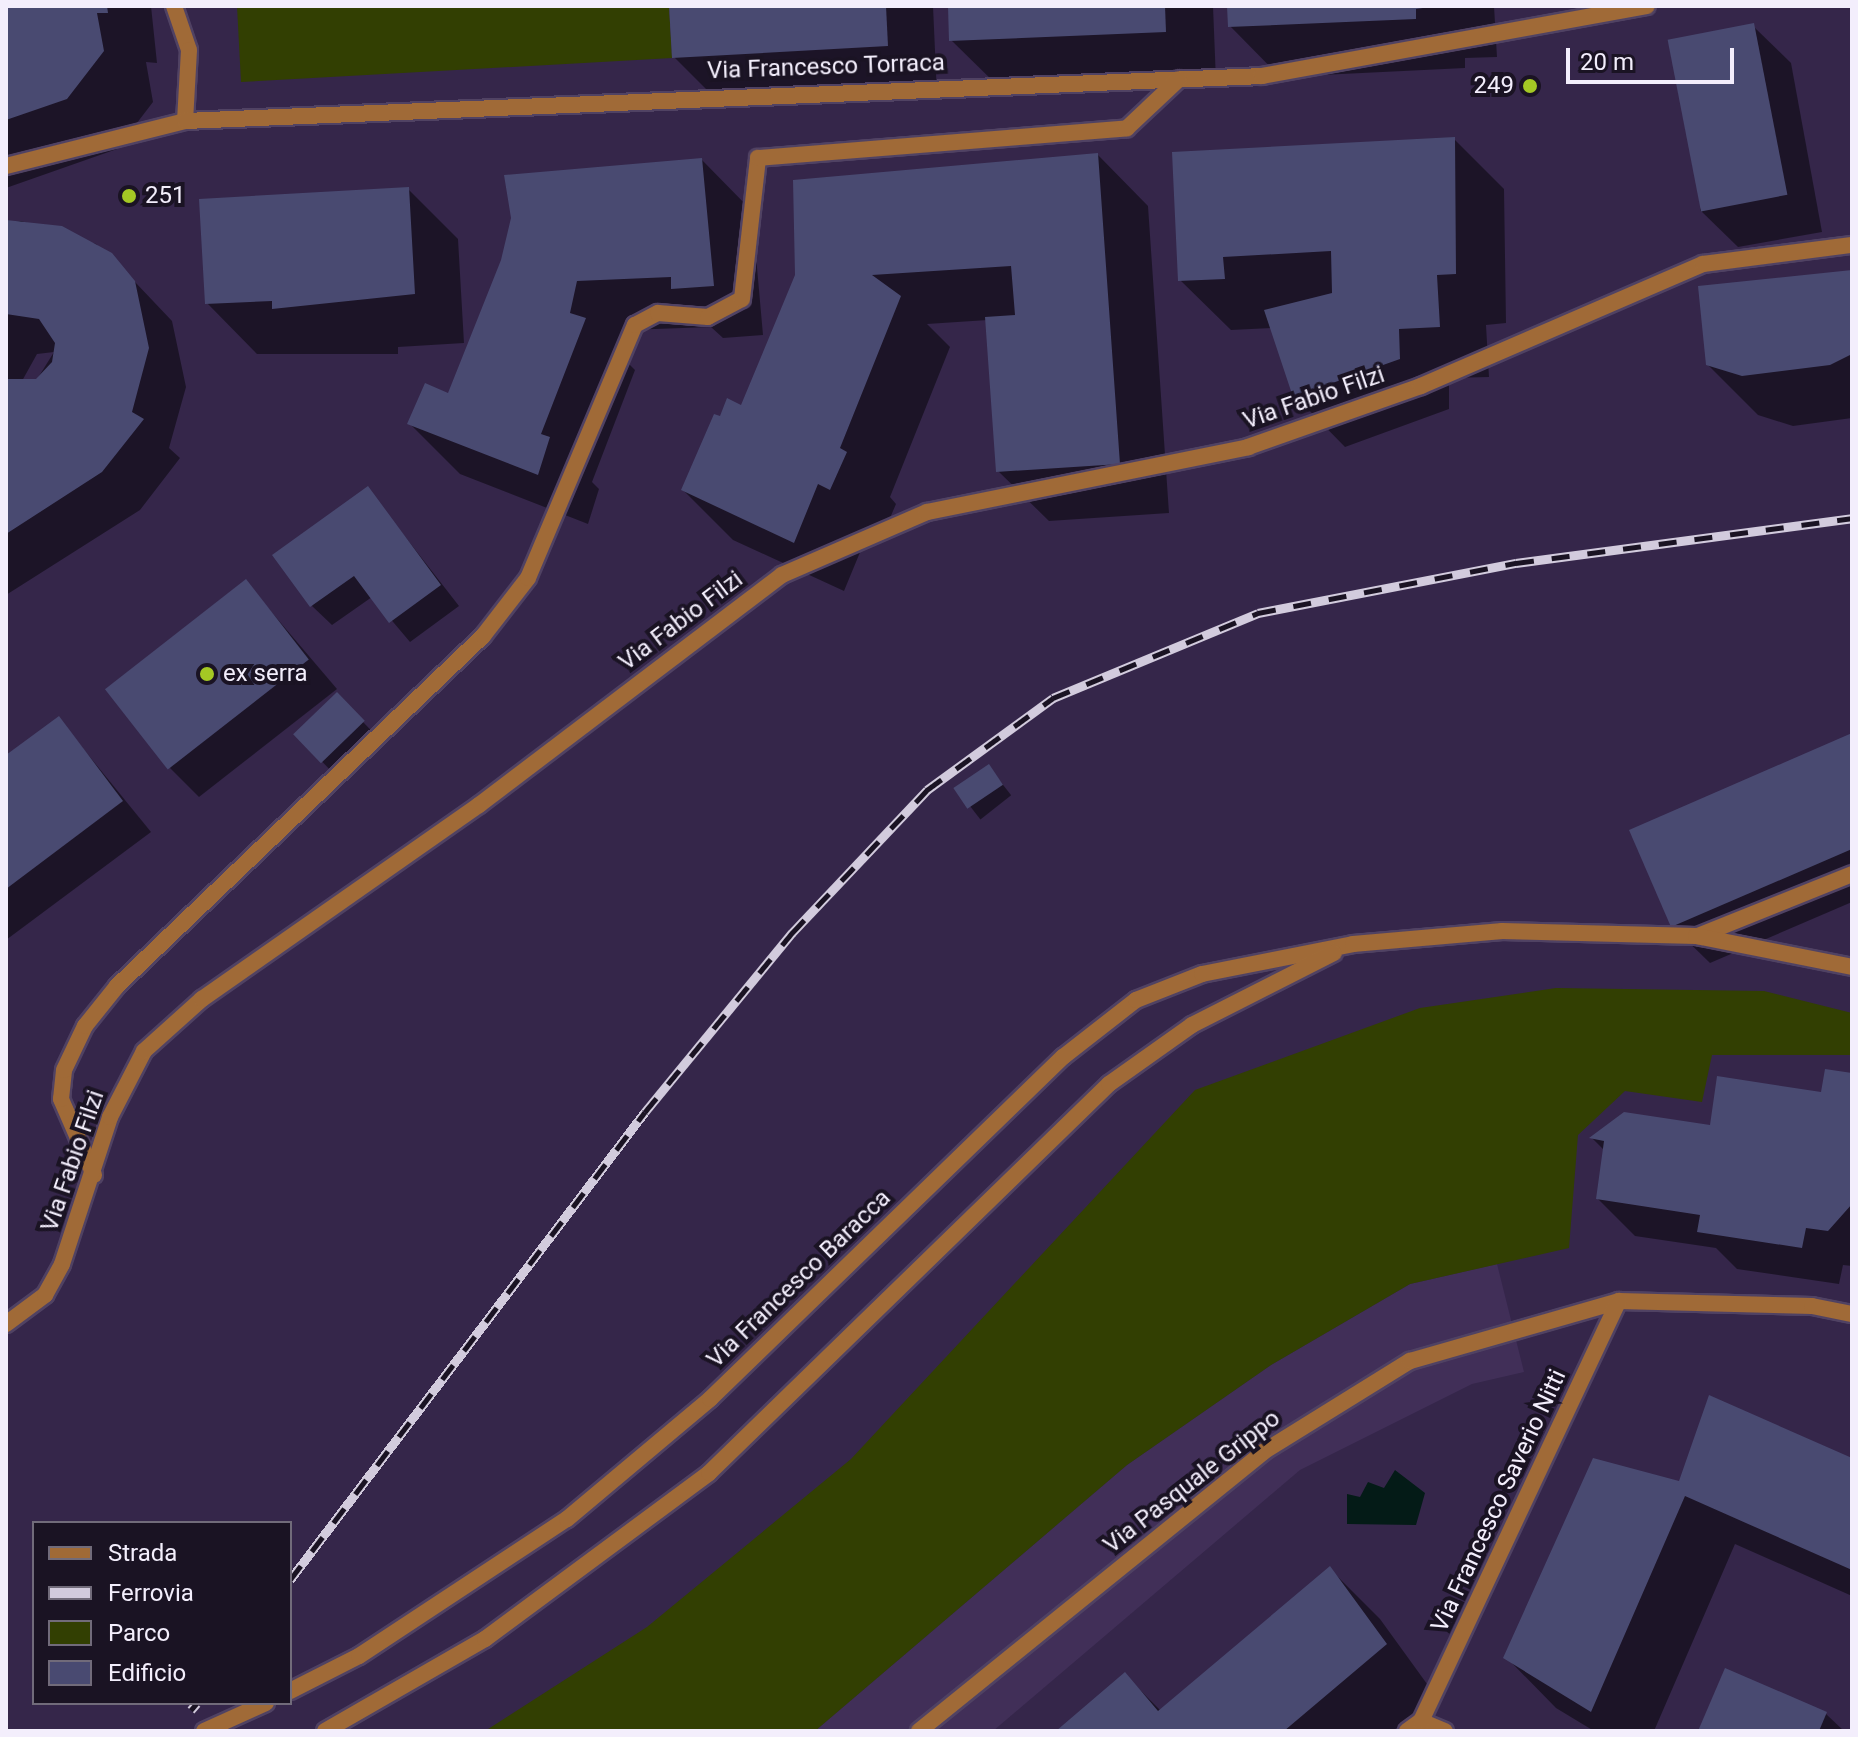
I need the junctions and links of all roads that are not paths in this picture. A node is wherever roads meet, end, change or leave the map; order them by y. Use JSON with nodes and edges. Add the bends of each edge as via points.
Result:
{"nodes":[{"id":1,"x":174,"y":6,"type":"edge"},
{"id":2,"x":1647,"y":6,"type":"edge"},
{"id":3,"x":1179,"y":79,"type":"junction"},
{"id":4,"x":185,"y":121,"type":"junction"},
{"id":5,"x":6,"y":166,"type":"edge"},
{"id":6,"x":1852,"y":245,"type":"edge"},
{"id":7,"x":1852,"y":874,"type":"edge"},
{"id":8,"x":1696,"y":936,"type":"junction"},
{"id":9,"x":1353,"y":944,"type":"junction"},
{"id":10,"x":1852,"y":967,"type":"edge"},
{"id":11,"x":94,"y":1175,"type":"junction"},
{"id":12,"x":1619,"y":1301,"type":"junction"},
{"id":13,"x":1852,"y":1314,"type":"edge"},
{"id":14,"x":6,"y":1324,"type":"edge"},
{"id":15,"x":292,"y":1690,"type":"edge"},
{"id":16,"x":262,"y":1705,"type":"edge"},
{"id":17,"x":1421,"y":1721,"type":"junction"},
{"id":18,"x":204,"y":1731,"type":"edge"},
{"id":19,"x":325,"y":1731,"type":"edge"},
{"id":20,"x":919,"y":1731,"type":"edge"},
{"id":21,"x":1407,"y":1731,"type":"edge"},
{"id":22,"x":1445,"y":1731,"type":"edge"}],
"edges":[{"from":1,"to":4,"type":"street","via":[[189,50]]},
{"from":2,"to":3,"type":"street","name":"Via Francesco Torraca","via":[[1262,76]]},
{"from":3,"to":4,"type":"street","name":"Via Francesco Torraca"},
{"from":3,"to":11,"type":"street","via":[[1127,128],[758,158],[742,299],[708,317],[658,313],[635,325],[528,578],[483,636],[117,986],[85,1026],[64,1070],[61,1099]]},
{"from":4,"to":5,"type":"street","name":"Via Francesco Torraca"},
{"from":6,"to":11,"type":"street","name":"Via Fabio Filzi","via":[[1703,264],[1421,386],[1248,447],[927,512],[782,575],[479,805],[202,999],[144,1051],[110,1117]]},
{"from":7,"to":8,"type":"street"},
{"from":8,"to":9,"type":"street","name":"Via Francesco Baracca","via":[[1502,931]]},
{"from":8,"to":10,"type":"street"},
{"from":9,"to":15,"type":"street","name":"Via Francesco Baracca","via":[[1202,974],[1136,1000],[1063,1057],[710,1399],[567,1519],[359,1656]]},
{"from":9,"to":19,"type":"street","name":"Via Francesco Baracca","via":[[1192,1025],[1109,1084],[709,1473],[485,1639]]},
{"from":11,"to":14,"type":"street","name":"Via Fabio Filzi","via":[[45,1295]]},
{"from":12,"to":13,"type":"street","name":"Via Pasquale Grippo","via":[[1812,1306]]},
{"from":12,"to":17,"type":"street","name":"Via Francesco Saverio Nitti"},
{"from":12,"to":20,"type":"street","name":"Via Pasquale Grippo","via":[[1410,1361],[1263,1452]]},
{"from":16,"to":18,"type":"street"},
{"from":17,"to":21,"type":"street","name":"Via Francesco Saverio Nitti"},
{"from":17,"to":22,"type":"street"}]}
